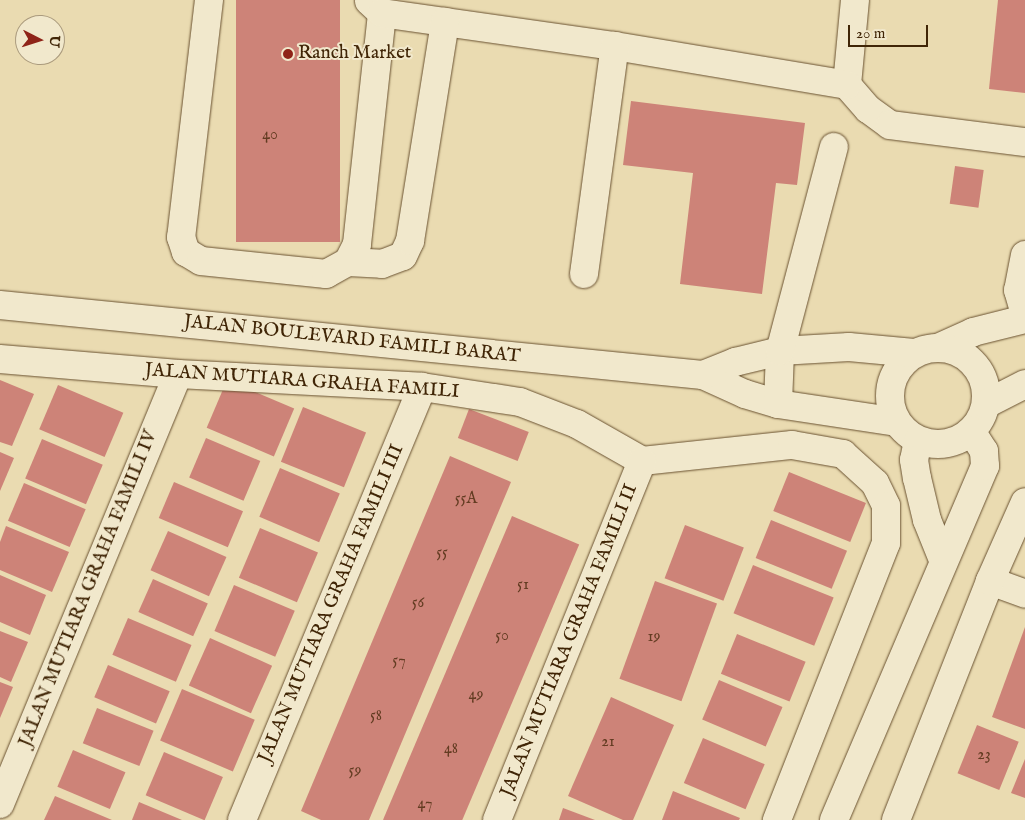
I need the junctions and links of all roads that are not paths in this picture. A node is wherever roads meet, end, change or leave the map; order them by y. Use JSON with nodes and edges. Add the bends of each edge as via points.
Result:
{"nodes":[{"id":1,"x":209,"y":0,"type":"edge"},
{"id":2,"x":855,"y":0,"type":"edge"},
{"id":3,"x":375,"y":6,"type":"edge"},
{"id":4,"x":445,"y":22,"type":"junction"},
{"id":5,"x":616,"y":46,"type":"junction"},
{"id":6,"x":847,"y":85,"type":"junction"},
{"id":7,"x":1025,"y":142,"type":"edge"},
{"id":8,"x":834,"y":147,"type":"dead end"},
{"id":9,"x":1025,"y":255,"type":"edge"},
{"id":10,"x":348,"y":262,"type":"junction"},
{"id":11,"x":584,"y":274,"type":"dead end"},
{"id":12,"x":0,"y":305,"type":"edge"},
{"id":13,"x":1025,"y":315,"type":"edge"},
{"id":14,"x":1025,"y":319,"type":"edge"},
{"id":15,"x":940,"y":347,"type":"junction"},
{"id":16,"x":780,"y":351,"type":"junction"},
{"id":17,"x":914,"y":353,"type":"junction"},
{"id":18,"x":0,"y":359,"type":"edge"},
{"id":19,"x":178,"y":374,"type":"junction"},
{"id":20,"x":703,"y":375,"type":"junction"},
{"id":21,"x":1025,"y":384,"type":"edge"},
{"id":22,"x":422,"y":387,"type":"junction"},
{"id":23,"x":778,"y":404,"type":"junction"},
{"id":24,"x":986,"y":404,"type":"junction"},
{"id":25,"x":897,"y":422,"type":"junction"},
{"id":26,"x":971,"y":431,"type":"junction"},
{"id":27,"x":918,"y":441,"type":"junction"},
{"id":28,"x":642,"y":461,"type":"junction"},
{"id":29,"x":1025,"y":502,"type":"edge"},
{"id":30,"x":943,"y":560,"type":"junction"},
{"id":31,"x":990,"y":582,"type":"junction"},
{"id":32,"x":1025,"y":594,"type":"edge"},
{"id":33,"x":0,"y":804,"type":"edge"},
{"id":34,"x":904,"y":818,"type":"edge"},
{"id":35,"x":242,"y":820,"type":"edge"},
{"id":36,"x":497,"y":820,"type":"edge"},
{"id":37,"x":776,"y":820,"type":"edge"},
{"id":38,"x":834,"y":820,"type":"edge"}],
"edges":[{"from":1,"to":10,"type":"street","via":[[181,237],[186,252],[201,261],[326,274]]},
{"from":2,"to":6,"type":"street"},
{"from":3,"to":4,"type":"street"},
{"from":3,"to":10,"type":"street","via":[[357,244]]},
{"from":4,"to":5,"type":"street"},
{"from":4,"to":10,"type":"street","via":[[410,242],[403,256],[382,264]]},
{"from":5,"to":6,"type":"street"},
{"from":5,"to":11,"type":"street"},
{"from":6,"to":7,"type":"street","via":[[868,109],[890,124]]},
{"from":8,"to":16,"type":"street"},
{"from":9,"to":13,"type":"street","via":[[1018,290]]},
{"from":12,"to":20,"type":"street","name":"JALAN BOULEVARD FAMILI BARAT"},
{"from":14,"to":15,"type":"street","via":[[973,332]]},
{"from":15,"to":17,"type":"street"},
{"from":15,"to":24,"type":"street","via":[[968,358],[979,370],[986,386]]},
{"from":16,"to":17,"type":"street","name":"JALAN BOULEVARD FAMILI BARAT","via":[[848,347]]},
{"from":16,"to":20,"type":"street","name":"JALAN BOULEVARD FAMILI BARAT","via":[[735,362]]},
{"from":16,"to":23,"type":"street"},
{"from":17,"to":25,"type":"street","via":[[899,366],[890,384],[890,404]]},
{"from":18,"to":19,"type":"street","name":"JALAN MUTIARA GRAHA FAMILI"},
{"from":19,"to":22,"type":"street","name":"JALAN MUTIARA GRAHA FAMILI"},
{"from":19,"to":33,"type":"street","name":"JALAN MUTIARA GRAHA FAMILI IV"},
{"from":20,"to":23,"type":"street","name":"JALAN BOULEVARD FAMILI BARAT","via":[[745,394]]},
{"from":21,"to":24,"type":"street"},
{"from":22,"to":28,"type":"street","name":"JALAN MUTIARA GRAHA FAMILI","via":[[520,402],[554,413]]},
{"from":22,"to":35,"type":"street","name":"JALAN MUTIARA GRAHA FAMILI III"},
{"from":23,"to":25,"type":"street","name":"JALAN BOULEVARD FAMILI BARAT"},
{"from":24,"to":26,"type":"street"},
{"from":25,"to":27,"type":"street"},
{"from":26,"to":27,"type":"street","via":[[946,444]]},
{"from":26,"to":30,"type":"street","via":[[984,451],[985,466]]},
{"from":27,"to":30,"type":"street","via":[[914,460],[917,478],[926,520]]},
{"from":28,"to":36,"type":"street","name":"JALAN MUTIARA GRAHA FAMILI II"},
{"from":28,"to":37,"type":"street","via":[[792,445],[843,454],[875,483],[886,506],[886,543]]},
{"from":29,"to":31,"type":"street"},
{"from":30,"to":38,"type":"street"},
{"from":31,"to":32,"type":"street"},
{"from":31,"to":34,"type":"street"}]}
